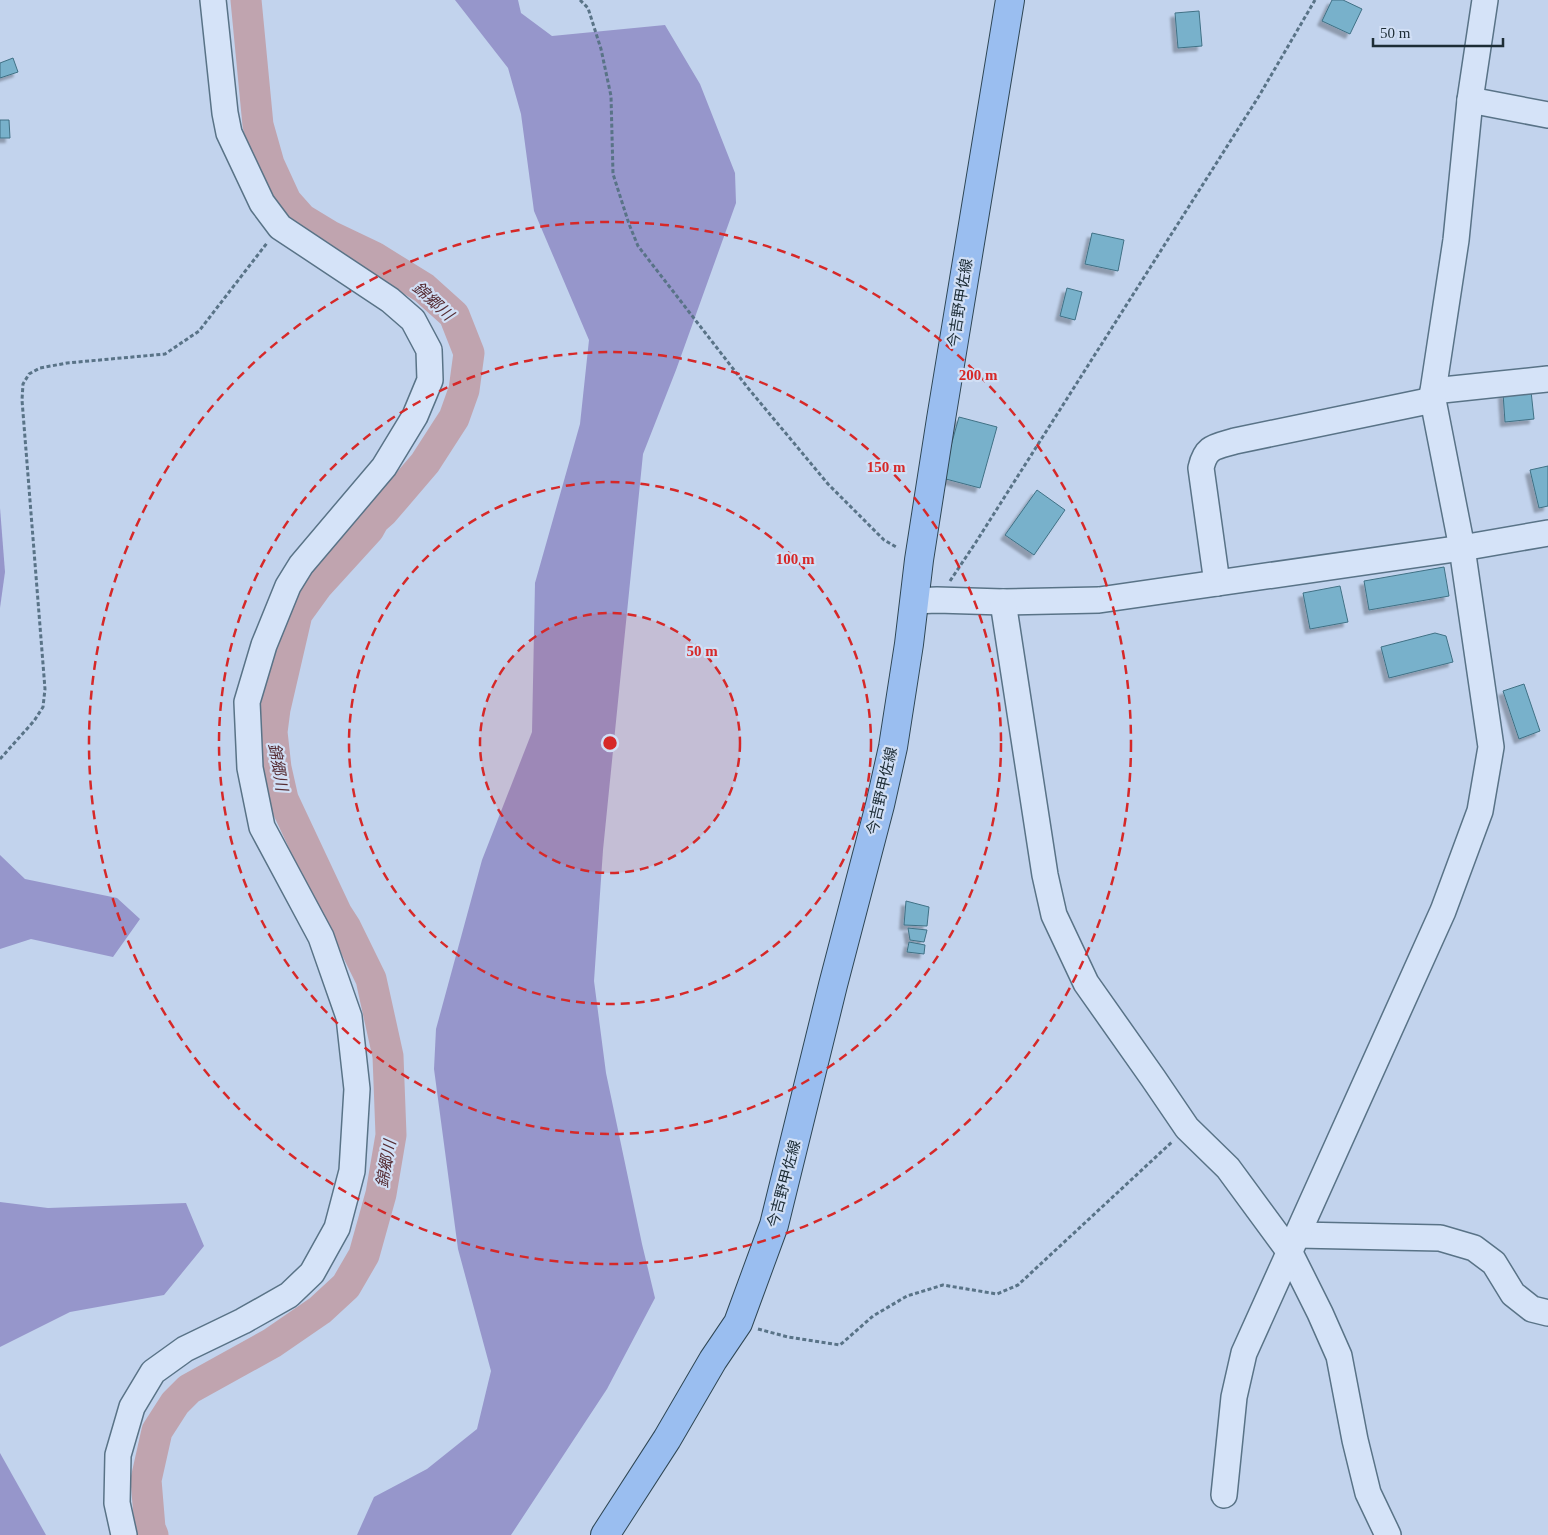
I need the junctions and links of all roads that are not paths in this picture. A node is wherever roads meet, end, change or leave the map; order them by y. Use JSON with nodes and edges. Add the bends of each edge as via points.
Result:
{"nodes":[{"id":1,"x":213,"y":0,"type":"edge"},
{"id":2,"x":1010,"y":0,"type":"edge"},
{"id":3,"x":1485,"y":0,"type":"edge"},
{"id":4,"x":1470,"y":100,"type":"junction"},
{"id":5,"x":1548,"y":115,"type":"edge"},
{"id":6,"x":1548,"y":379,"type":"edge"},
{"id":7,"x":1433,"y":395,"type":"junction"},
{"id":8,"x":1548,"y":533,"type":"edge"},
{"id":9,"x":1462,"y":548,"type":"junction"},
{"id":10,"x":1217,"y":583,"type":"junction"},
{"id":11,"x":926,"y":601,"type":"junction"},
{"id":12,"x":1003,"y":602,"type":"junction"},
{"id":13,"x":1294,"y":1243,"type":"junction"},
{"id":14,"x":1548,"y":1314,"type":"edge"},
{"id":15,"x":1224,"y":1495,"type":"dead end"},
{"id":16,"x":124,"y":1535,"type":"edge"},
{"id":17,"x":605,"y":1535,"type":"edge"},
{"id":18,"x":1388,"y":1535,"type":"edge"}],
"edges":[{"from":1,"to":16,"type":"street","via":[[229,132],[262,203],[280,227],[390,300],[413,320],[429,350],[430,380],[415,416],[384,467],[288,586],[264,645],[247,702],[250,768],[262,827],[321,937],[348,1017],[357,1089],[352,1170],[337,1228],[312,1273],[289,1295],[185,1349],[153,1372],[132,1407],[118,1455],[117,1503]]},
{"from":2,"to":11,"type":"main road","name":"今吉野甲佐線","via":[[919,560]]},
{"from":3,"to":4,"type":"street"},
{"from":4,"to":5,"type":"street"},
{"from":4,"to":7,"type":"street","via":[[1456,240]]},
{"from":6,"to":7,"type":"street"},
{"from":7,"to":9,"type":"street"},
{"from":7,"to":10,"type":"street","via":[[1212,448],[1203,456],[1201,468]]},
{"from":8,"to":9,"type":"street"},
{"from":9,"to":10,"type":"street"},
{"from":9,"to":13,"type":"street","via":[[1491,747],[1480,811],[1443,911]]},
{"from":10,"to":12,"type":"street","via":[[1099,600]]},
{"from":11,"to":12,"type":"street"},
{"from":11,"to":17,"type":"main road","name":"今吉野甲佐線","via":[[909,644],[893,747],[880,805],[774,1225],[738,1323]]},
{"from":12,"to":13,"type":"street","via":[[1044,875],[1054,915],[1086,983],[1187,1128],[1228,1168]]},
{"from":13,"to":14,"type":"street","via":[[1440,1238],[1474,1248],[1494,1263],[1513,1294],[1532,1309]]},
{"from":13,"to":15,"type":"street","via":[[1244,1353],[1234,1397]]},
{"from":13,"to":18,"type":"street","via":[[1339,1356],[1368,1493]]}]}
